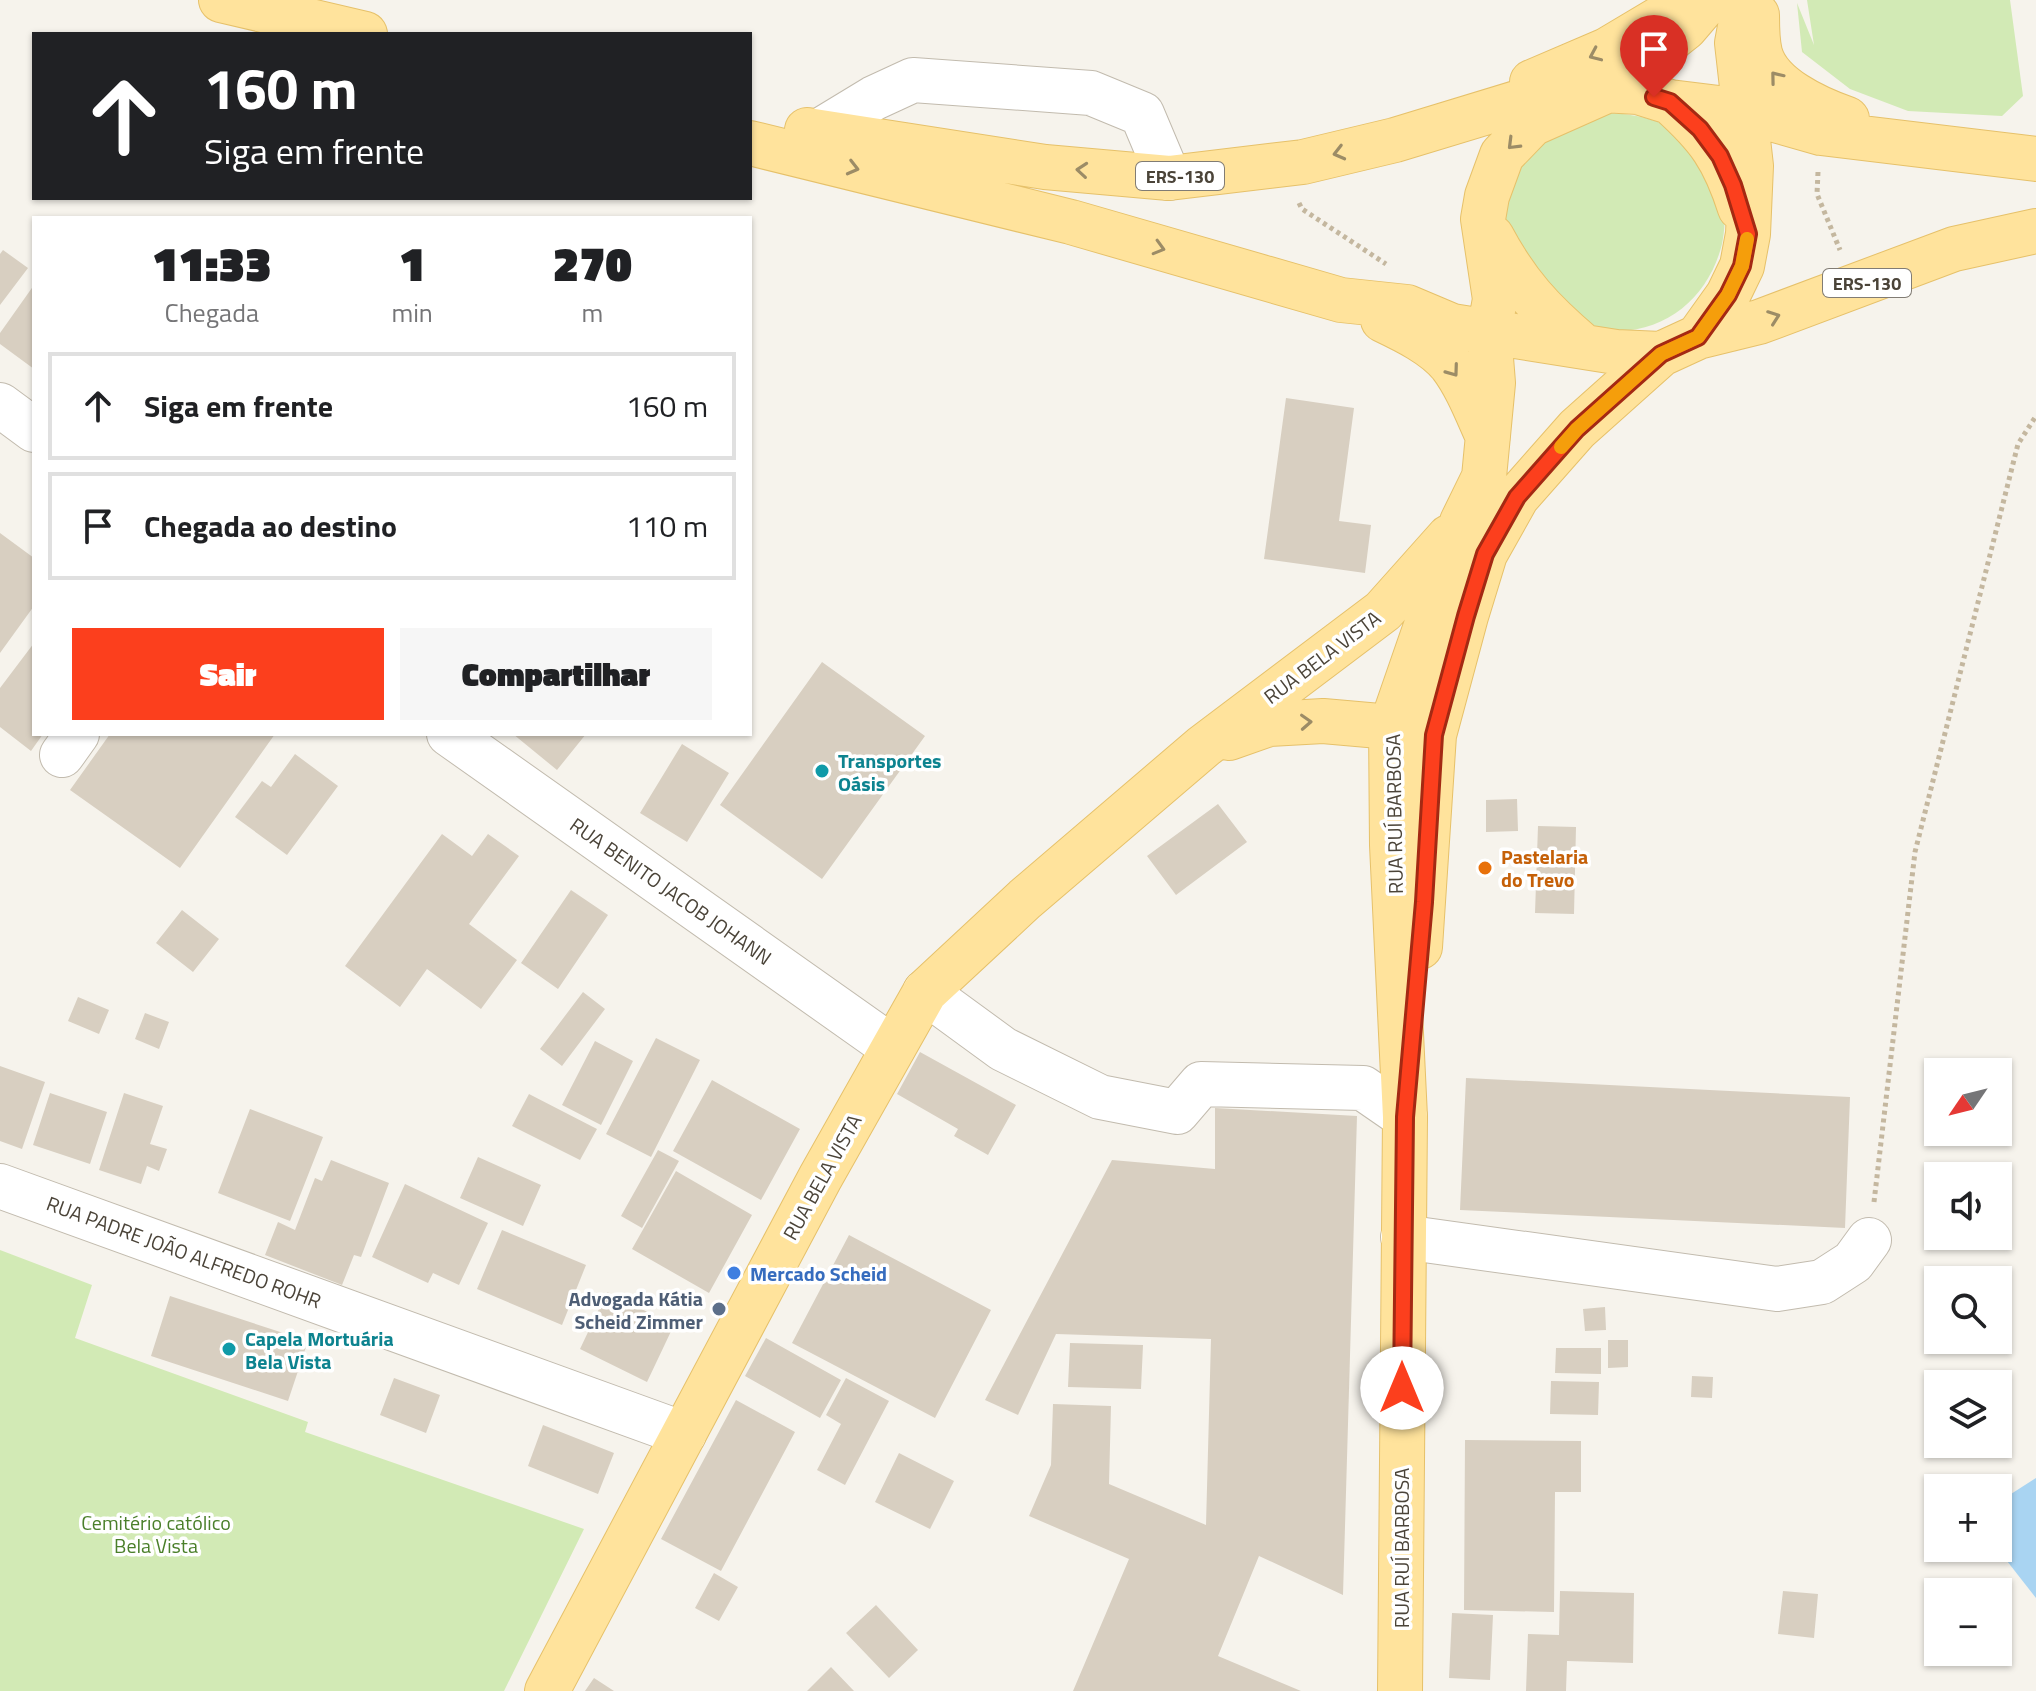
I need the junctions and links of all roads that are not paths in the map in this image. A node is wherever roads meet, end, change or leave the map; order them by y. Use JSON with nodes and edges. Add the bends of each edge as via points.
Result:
{"nodes":[{"id":1,"x":221,"y":0,"type":"edge"},
{"id":2,"x":1685,"y":0,"type":"edge"},
{"id":3,"x":1709,"y":0,"type":"edge"},
{"id":4,"x":1745,"y":0,"type":"edge"},
{"id":5,"x":1757,"y":0,"type":"edge"},
{"id":6,"x":357,"y":32,"type":"edge"},
{"id":7,"x":1604,"y":92,"type":"junction"},
{"id":8,"x":1670,"y":102,"type":"junction"},
{"id":9,"x":1743,"y":111,"type":"junction"},
{"id":10,"x":752,"y":118,"type":"edge"},
{"id":11,"x":818,"y":132,"type":"junction"},
{"id":12,"x":1395,"y":140,"type":"junction"},
{"id":13,"x":752,"y":143,"type":"edge"},
{"id":14,"x":1920,"y":146,"type":"junction"},
{"id":15,"x":2036,"y":159,"type":"edge"},
{"id":16,"x":1169,"y":178,"type":"junction"},
{"id":17,"x":1483,"y":219,"type":"junction"},
{"id":18,"x":2036,"y":231,"type":"edge"},
{"id":19,"x":1748,"y":234,"type":"junction"},
{"id":20,"x":1341,"y":300,"type":"junction"},
{"id":21,"x":1489,"y":333,"type":"junction"},
{"id":22,"x":1582,"y":345,"type":"junction"},
{"id":23,"x":1680,"y":346,"type":"junction"},
{"id":24,"x":0,"y":405,"type":"edge"},
{"id":25,"x":32,"y":429,"type":"edge"},
{"id":26,"x":1489,"y":438,"type":"junction"},
{"id":27,"x":1481,"y":538,"type":"junction"},
{"id":28,"x":1391,"y":727,"type":"junction"},
{"id":29,"x":452,"y":736,"type":"edge"},
{"id":30,"x":1204,"y":746,"type":"junction"},
{"id":31,"x":925,"y":992,"type":"junction"},
{"id":32,"x":893,"y":1048,"type":"junction"},
{"id":33,"x":1405,"y":1117,"type":"junction"},
{"id":34,"x":0,"y":1186,"type":"edge"},
{"id":35,"x":1403,"y":1237,"type":"junction"},
{"id":36,"x":1869,"y":1240,"type":"road end"},
{"id":37,"x":684,"y":1434,"type":"junction"},
{"id":38,"x":547,"y":1691,"type":"edge"},
{"id":39,"x":1400,"y":1691,"type":"edge"}],
"edges":[{"from":1,"to":6,"type":"main road"},
{"from":2,"to":12,"type":"main road","one_way":true,"via":[[1607,50]]},
{"from":3,"to":7,"type":"main road","via":[[1685,28]]},
{"from":4,"to":9,"type":"main road","via":[[1737,43]]},
{"from":14,"to":5,"type":"main road","one_way":true,"via":[[1824,111],[1780,85],[1760,54]]},
{"from":7,"to":8,"type":"main road","number":"ERS-130","via":[[1638,92]]},
{"from":7,"to":12,"type":"main road","number":"ERS-130","via":[[1566,88]]},
{"from":7,"to":17,"type":"main road","number":"ERS-130","one_way":true,"via":[[1532,124],[1502,155]]},
{"from":8,"to":9,"type":"main road","number":"ERS-130"},
{"from":8,"to":19,"type":"main road","number":"ERS-130","via":[[1720,156]]},
{"from":9,"to":14,"type":"main road","number":"ERS-130","via":[[1821,133]]},
{"from":9,"to":19,"type":"main road","via":[[1751,166]]},
{"from":10,"to":11,"type":"main road","number":"ERS-130"},
{"from":16,"to":11,"type":"main road","number":"ERS-130","one_way":true,"via":[[1045,167]]},
{"from":11,"to":16,"type":"street","via":[[913,80],[1091,93],[1142,114]]},
{"from":12,"to":16,"type":"main road","number":"ERS-130","one_way":true,"via":[[1303,162]]},
{"from":13,"to":20,"type":"main road","number":"ERS-130","one_way":true,"via":[[1071,222]]},
{"from":14,"to":15,"type":"main road","number":"ERS-130"},
{"from":17,"to":21,"type":"main road","number":"ERS-130","via":[[1495,299]]},
{"from":17,"to":22,"type":"main road","via":[[1507,265],[1542,310]]},
{"from":23,"to":18,"type":"main road","number":"ERS-130","one_way":true,"via":[[1954,249]]},
{"from":19,"to":23,"type":"main road","via":[[1742,266],[1728,295]]},
{"from":20,"to":21,"type":"main road","number":"ERS-130","via":[[1407,307],[1452,326]]},
{"from":20,"to":26,"type":"main road","one_way":true,"via":[[1410,333],[1449,363]]},
{"from":21,"to":22,"type":"main road","number":"ERS-130"},
{"from":21,"to":26,"type":"main road"},
{"from":22,"to":23,"type":"main road","number":"ERS-130","via":[[1616,352]]},
{"from":23,"to":27,"type":"main road","via":[[1577,429]]},
{"from":24,"to":25,"type":"street"},
{"from":26,"to":27,"type":"main road"},
{"from":27,"to":28,"type":"main road","via":[[1419,701]]},
{"from":27,"to":30,"type":"main road","name":"RUA BELA VISTA"},
{"from":27,"to":33,"type":"main road","name":"RUA RUÍ BARBOSA","via":[[1434,735]]},
{"from":30,"to":28,"type":"main road","name":"RUA BELA VISTA","one_way":true,"via":[[1269,724],[1323,721]]},
{"from":28,"to":33,"type":"main road","name":"RUA RUÍ BARBOSA"},
{"from":29,"to":32,"type":"street","name":"RUA BENITO JACOB JOHANN"},
{"from":30,"to":31,"type":"main road","name":"RUA BELA VISTA"},
{"from":31,"to":32,"type":"main road","name":"RUA BELA VISTA"},
{"from":31,"to":33,"type":"street","via":[[1003,1049],[1100,1097],[1177,1112],[1201,1084],[1363,1088]]},
{"from":32,"to":37,"type":"main road","name":"RUA BELA VISTA"},
{"from":33,"to":35,"type":"main road","name":"RUA RUÍ BARBOSA"},
{"from":34,"to":37,"type":"street","name":"RUA PADRE JOÃO ALFREDO ROHR"},
{"from":35,"to":36,"type":"street","via":[[1777,1289],[1822,1282],[1853,1262]]},
{"from":35,"to":39,"type":"main road","name":"RUA RUÍ BARBOSA"},
{"from":37,"to":38,"type":"main road","name":"RUA BELA VISTA"}]}
